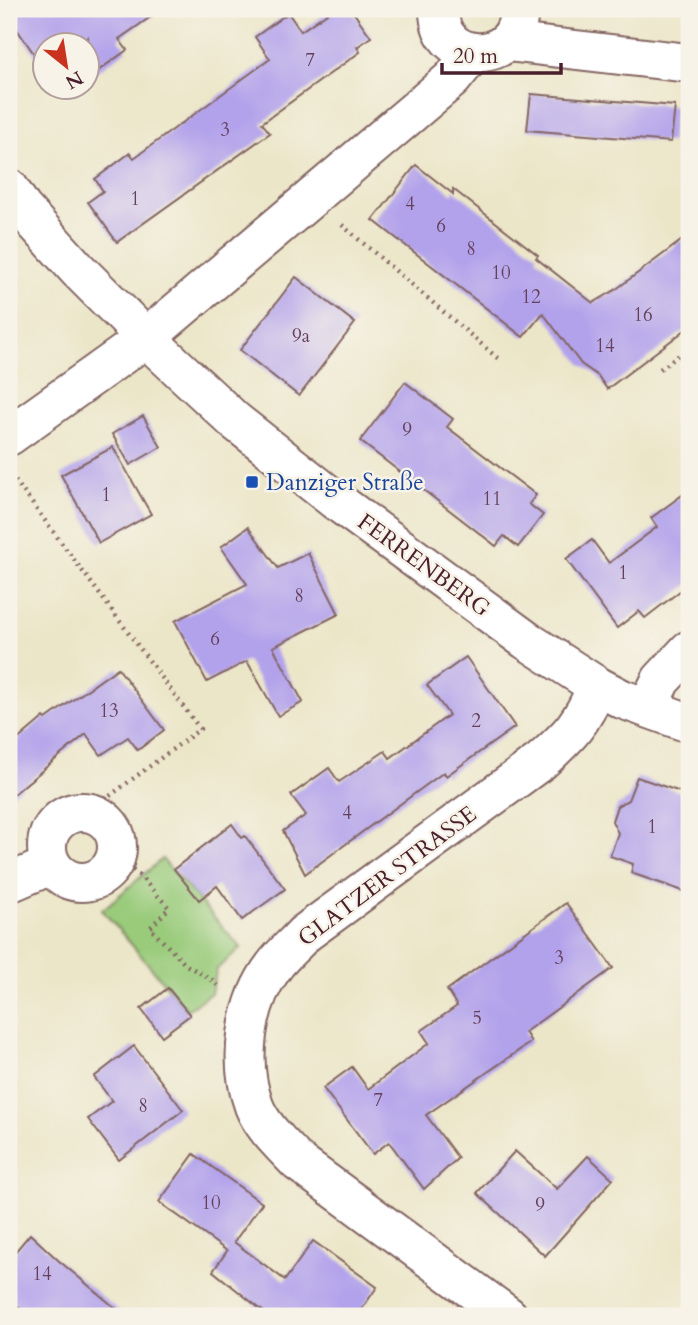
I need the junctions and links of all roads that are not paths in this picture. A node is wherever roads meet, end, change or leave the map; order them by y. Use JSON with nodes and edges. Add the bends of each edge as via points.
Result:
{"nodes":[{"id":1,"x":439,"y":9,"type":"edge"},
{"id":2,"x":499,"y":34,"type":"edge"},
{"id":3,"x":689,"y":63,"type":"edge"},
{"id":4,"x":9,"y":188,"type":"edge"},
{"id":5,"x":146,"y":338,"type":"junction"},
{"id":6,"x":9,"y":436,"type":"edge"},
{"id":7,"x":689,"y":650,"type":"edge"},
{"id":8,"x":597,"y":686,"type":"junction"},
{"id":9,"x":647,"y":708,"type":"junction"},
{"id":10,"x":689,"y":723,"type":"edge"},
{"id":11,"x":51,"y":865,"type":"junction"},
{"id":12,"x":9,"y":883,"type":"edge"},
{"id":13,"x":508,"y":1316,"type":"edge"}],
"edges":[{"from":1,"to":2,"type":"street","via":[[442,31],[461,50]]},
{"from":2,"to":3,"type":"street"},
{"from":2,"to":5,"type":"street"},
{"from":4,"to":5,"type":"street","name":"FERRENBERG","via":[[68,260]]},
{"from":5,"to":6,"type":"street"},
{"from":5,"to":8,"type":"street","name":"FERRENBERG","via":[[235,421],[335,500],[526,640]]},
{"from":7,"to":9,"type":"street","via":[[661,680]]},
{"from":8,"to":9,"type":"street","name":"FERRENBERG"},
{"from":8,"to":13,"type":"street","name":"GLATZER STRASSE","via":[[586,714],[541,761],[304,934],[273,967],[253,1007],[244,1048],[255,1108],[298,1162]]},
{"from":9,"to":10,"type":"street","name":"FERRENBERG"},
{"from":11,"to":11,"type":"street","via":[[58,874],[81,883],[104,876],[117,856],[115,834],[101,817],[78,811],[57,821],[47,842]]},
{"from":11,"to":12,"type":"street"}]}
